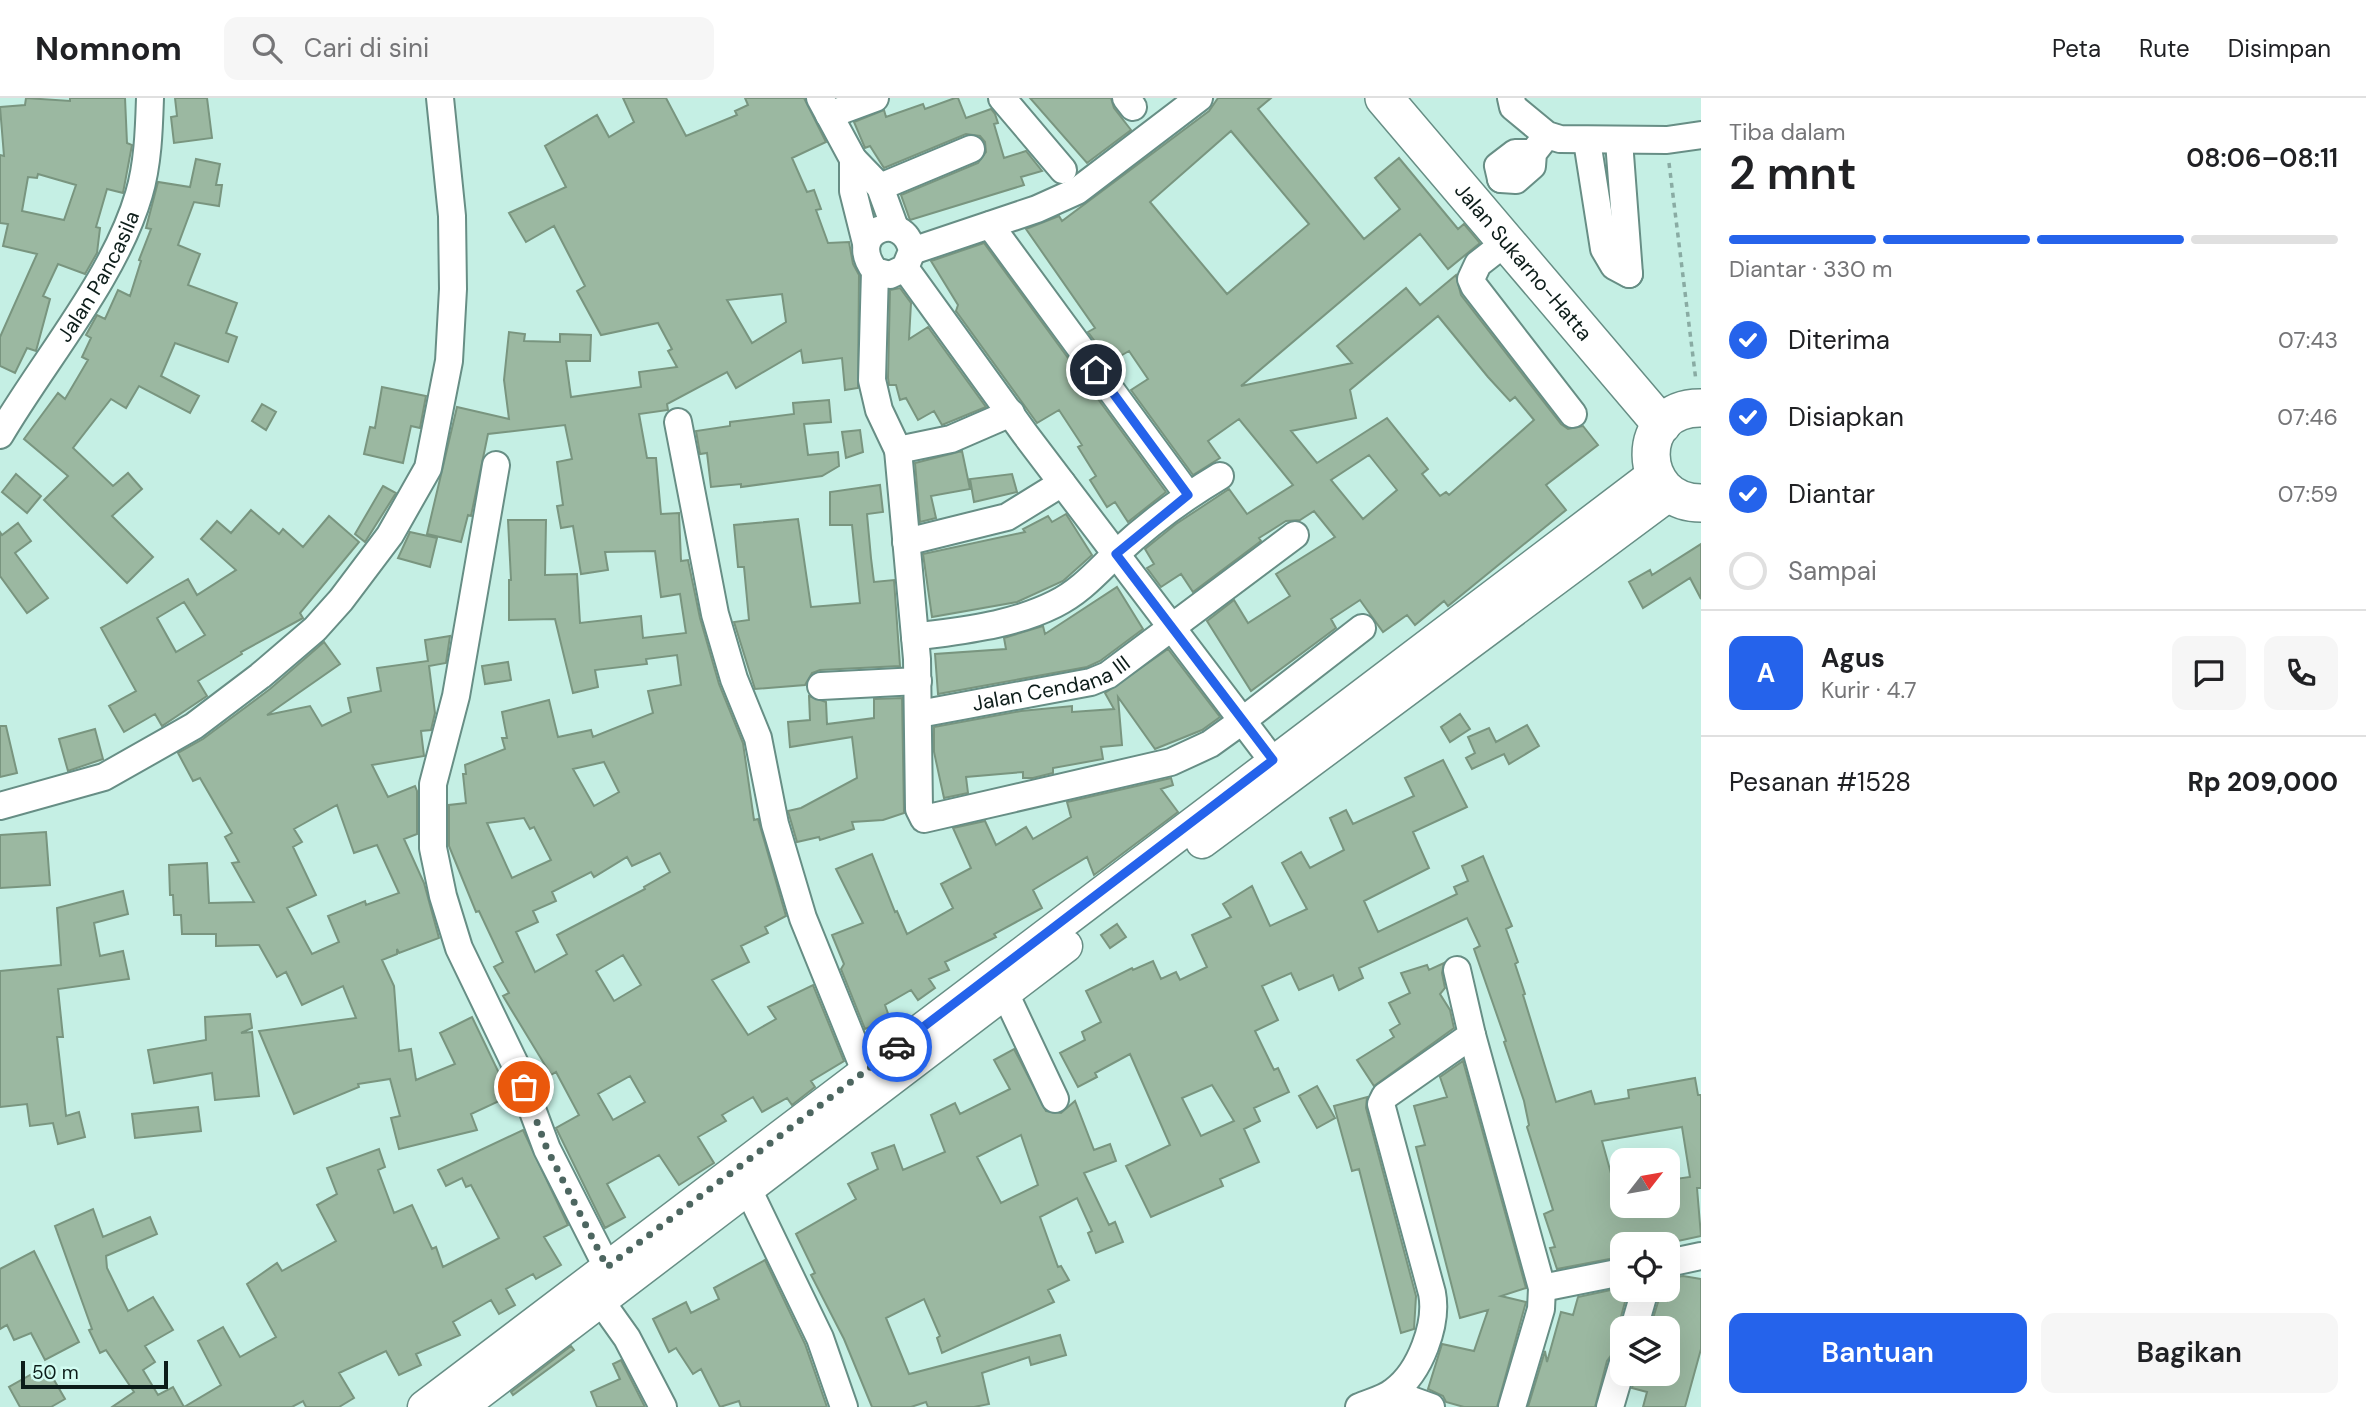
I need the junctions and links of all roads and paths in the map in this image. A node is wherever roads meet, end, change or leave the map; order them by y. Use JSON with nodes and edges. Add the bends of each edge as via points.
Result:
{"nodes":[{"id":1,"x":150,"y":98,"type":"edge"},
{"id":2,"x":440,"y":98,"type":"edge"},
{"id":3,"x":875,"y":98,"type":"edge"},
{"id":4,"x":1003,"y":98,"type":"edge"},
{"id":5,"x":1199,"y":98,"type":"edge"},
{"id":6,"x":1384,"y":98,"type":"edge"},
{"id":7,"x":1511,"y":98,"type":"edge"},
{"id":8,"x":825,"y":106,"type":"edge"},
{"id":9,"x":1701,"y":135,"type":"edge"},
{"id":10,"x":1667,"y":140,"type":"junction"},
{"id":11,"x":1587,"y":141,"type":"junction"},
{"id":12,"x":1619,"y":141,"type":"junction"},
{"id":13,"x":1540,"y":144,"type":"junction"},
{"id":14,"x":971,"y":149,"type":"dead end"},
{"id":15,"x":853,"y":159,"type":"junction"},
{"id":16,"x":1063,"y":170,"type":"dead end"},
{"id":17,"x":880,"y":187,"type":"junction"},
{"id":18,"x":1474,"y":206,"type":"junction"},
{"id":19,"x":990,"y":225,"type":"junction"},
{"id":20,"x":895,"y":228,"type":"junction"},
{"id":21,"x":866,"y":243,"type":"junction"},
{"id":22,"x":1505,"y":243,"type":"junction"},
{"id":23,"x":908,"y":260,"type":"junction"},
{"id":24,"x":875,"y":271,"type":"junction"},
{"id":25,"x":1700,"y":408,"type":"edge"},
{"id":26,"x":1011,"y":413,"type":"junction"},
{"id":27,"x":1573,"y":414,"type":"dead end"},
{"id":28,"x":678,"y":422,"type":"dead end"},
{"id":29,"x":1662,"y":425,"type":"junction"},
{"id":30,"x":0,"y":435,"type":"edge"},
{"id":31,"x":898,"y":450,"type":"junction"},
{"id":32,"x":496,"y":465,"type":"dead end"},
{"id":33,"x":1220,"y":476,"type":"dead end"},
{"id":34,"x":1062,"y":483,"type":"junction"},
{"id":35,"x":1675,"y":490,"type":"edge"},
{"id":36,"x":1188,"y":495,"type":"junction"},
{"id":37,"x":1295,"y":536,"type":"dead end"},
{"id":38,"x":906,"y":542,"type":"junction"},
{"id":39,"x":1116,"y":554,"type":"junction"},
{"id":40,"x":1174,"y":628,"type":"junction"},
{"id":41,"x":1362,"y":628,"type":"dead end"},
{"id":42,"x":915,"y":637,"type":"junction"},
{"id":43,"x":918,"y":681,"type":"junction"},
{"id":44,"x":821,"y":687,"type":"dead end"},
{"id":45,"x":919,"y":714,"type":"junction"},
{"id":46,"x":1263,"y":747,"type":"junction"},
{"id":47,"x":0,"y":806,"type":"edge"},
{"id":48,"x":1457,"y":970,"type":"dead end"},
{"id":49,"x":1004,"y":993,"type":"junction"},
{"id":50,"x":1472,"y":1035,"type":"junction"},
{"id":51,"x":871,"y":1081,"type":"junction"},
{"id":52,"x":1055,"y":1099,"type":"dead end"},
{"id":53,"x":748,"y":1189,"type":"junction"},
{"id":54,"x":1701,"y":1255,"type":"edge"},
{"id":55,"x":1680,"y":1260,"type":"edge"},
{"id":56,"x":1610,"y":1274,"type":"edge"},
{"id":57,"x":1542,"y":1288,"type":"junction"},
{"id":58,"x":601,"y":1291,"type":"junction"},
{"id":59,"x":1616,"y":1386,"type":"edge"},
{"id":60,"x":1392,"y":1393,"type":"junction"},
{"id":61,"x":424,"y":1407,"type":"edge"},
{"id":62,"x":461,"y":1407,"type":"edge"},
{"id":63,"x":663,"y":1407,"type":"edge"},
{"id":64,"x":844,"y":1407,"type":"edge"},
{"id":65,"x":1359,"y":1407,"type":"edge"},
{"id":66,"x":1431,"y":1407,"type":"edge"},
{"id":67,"x":1512,"y":1407,"type":"edge"},
{"id":68,"x":1610,"y":1407,"type":"edge"}],
"edges":[{"from":1,"to":30,"type":"street","name":"Jalan Pancasila","via":[[144,172],[121,237],[95,287]]},
{"from":2,"to":47,"type":"street","via":[[452,216],[449,361],[428,468],[390,535],[315,629],[194,726],[104,777]]},
{"from":3,"to":8,"type":"street"},
{"from":4,"to":16,"type":"street"},
{"from":5,"to":19,"type":"street","via":[[1077,191]]},
{"from":6,"to":18,"type":"highway","name":"Jalan Sukarno-Hatta"},
{"from":7,"to":13,"type":"street"},
{"from":8,"to":15,"type":"street"},
{"from":9,"to":10,"type":"street"},
{"from":10,"to":12,"type":"street"},
{"from":10,"to":25,"type":"path"},
{"from":11,"to":12,"type":"street"},
{"from":11,"to":12,"type":"street","via":[[1604,249],[1614,265],[1629,274]]},
{"from":11,"to":13,"type":"street"},
{"from":13,"to":18,"type":"street","via":[[1532,166],[1516,180],[1501,179]]},
{"from":14,"to":17,"type":"street"},
{"from":15,"to":17,"type":"street"},
{"from":15,"to":21,"type":"street","via":[[853,191]]},
{"from":17,"to":20,"type":"street"},
{"from":18,"to":22,"type":"highway","name":"Jalan Sukarno-Hatta"},
{"from":19,"to":23,"type":"street"},
{"from":19,"to":36,"type":"street"},
{"from":20,"to":21,"type":"street","via":[[872,233]]},
{"from":20,"to":23,"type":"street","via":[[910,241]]},
{"from":21,"to":24,"type":"street","via":[[866,259]]},
{"from":22,"to":27,"type":"street","via":[[1478,264],[1471,279]]},
{"from":22,"to":29,"type":"highway","name":"Jalan Sukarno-Hatta"},
{"from":23,"to":24,"type":"street","via":[[890,275]]},
{"from":23,"to":26,"type":"street"},
{"from":24,"to":31,"type":"street","via":[[872,380],[879,410]]},
{"from":25,"to":29,"type":"highway","via":[[1678,412]]},
{"from":26,"to":31,"type":"street","via":[[951,439]]},
{"from":26,"to":34,"type":"street"},
{"from":28,"to":51,"type":"street","via":[[715,614],[734,679],[758,737],[775,824],[803,918]]},
{"from":29,"to":35,"type":"highway","via":[[1651,448]]},
{"from":31,"to":38,"type":"street"},
{"from":32,"to":58,"type":"street","via":[[456,696],[433,784],[433,848],[459,948],[516,1066]]},
{"from":33,"to":36,"type":"street"},
{"from":34,"to":38,"type":"street","via":[[1007,517]]},
{"from":34,"to":39,"type":"street"},
{"from":35,"to":46,"type":"main road"},
{"from":36,"to":39,"type":"street"},
{"from":37,"to":40,"type":"street","name":"Jalan Cendana III"},
{"from":38,"to":42,"type":"street"},
{"from":39,"to":40,"type":"street"},
{"from":39,"to":42,"type":"street","via":[[1098,574],[1057,604],[1016,620]]},
{"from":40,"to":45,"type":"street","name":"Jalan Cendana III","via":[[1091,682]]},
{"from":40,"to":46,"type":"street"},
{"from":41,"to":46,"type":"street"},
{"from":42,"to":43,"type":"street"},
{"from":43,"to":44,"type":"street"},
{"from":43,"to":45,"type":"street"},
{"from":45,"to":46,"type":"street","via":[[919,809],[928,820],[1171,762],[1210,744]]},
{"from":46,"to":49,"type":"main road"},
{"from":46,"to":51,"type":"main road"},
{"from":48,"to":50,"type":"street"},
{"from":49,"to":51,"type":"main road"},
{"from":49,"to":52,"type":"street"},
{"from":50,"to":57,"type":"street"},
{"from":50,"to":60,"type":"street","via":[[1385,1096],[1381,1104],[1434,1304],[1434,1317],[1412,1372]]},
{"from":51,"to":53,"type":"main road"},
{"from":51,"to":58,"type":"main road"},
{"from":53,"to":58,"type":"main road"},
{"from":53,"to":64,"type":"street","via":[[820,1338]]},
{"from":54,"to":55,"type":"street"},
{"from":56,"to":57,"type":"street"},
{"from":57,"to":67,"type":"street","via":[[1541,1309]]},
{"from":58,"to":61,"type":"main road"},
{"from":58,"to":62,"type":"main road"},
{"from":58,"to":63,"type":"street"},
{"from":59,"to":68,"type":"street"},
{"from":60,"to":65,"type":"street"},
{"from":60,"to":66,"type":"street"}]}
